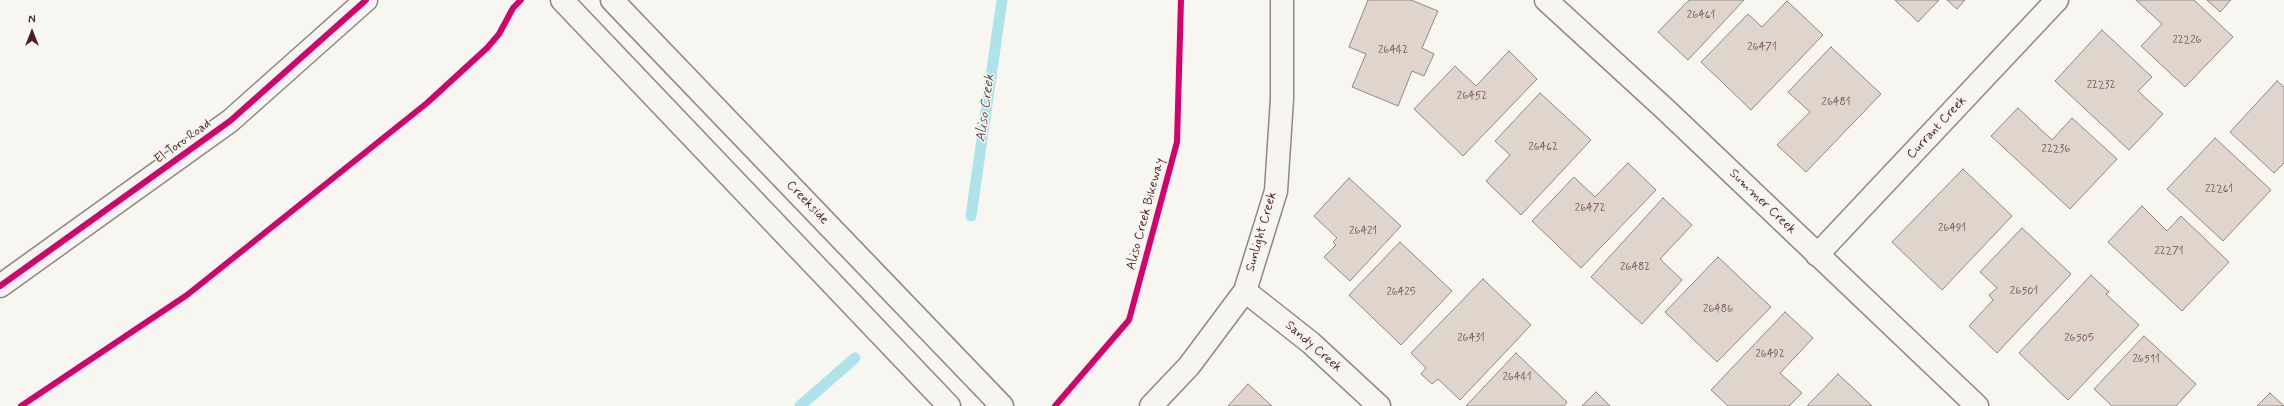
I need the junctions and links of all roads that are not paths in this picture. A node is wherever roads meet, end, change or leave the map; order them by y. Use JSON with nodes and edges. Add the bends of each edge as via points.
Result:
{"nodes":[{"id":1,"x":366,"y":0,"type":"edge"},
{"id":2,"x":562,"y":0,"type":"edge"},
{"id":3,"x":612,"y":0,"type":"edge"},
{"id":4,"x":1282,"y":0,"type":"edge"},
{"id":5,"x":1546,"y":0,"type":"edge"},
{"id":6,"x":2057,"y":0,"type":"edge"},
{"id":7,"x":1817,"y":255,"type":"junction"},
{"id":8,"x":0,"y":286,"type":"edge"},
{"id":9,"x":1245,"y":291,"type":"junction"},
{"id":10,"x":949,"y":406,"type":"edge"},
{"id":11,"x":1002,"y":406,"type":"edge"},
{"id":12,"x":1151,"y":406,"type":"edge"},
{"id":13,"x":1379,"y":406,"type":"edge"},
{"id":14,"x":1977,"y":406,"type":"edge"}],
"edges":[{"from":1,"to":8,"type":"street","name":"El Toro Road","via":[[230,121]]},
{"from":2,"to":10,"type":"street"},
{"from":3,"to":11,"type":"street","name":"Creekside"},
{"from":4,"to":9,"type":"street","name":"Sunlight Creek","via":[[1282,99],[1276,190]]},
{"from":5,"to":7,"type":"street","name":"Summer Creek","via":[[1666,110]]},
{"from":6,"to":7,"type":"street","name":"Currant Creek"},
{"from":7,"to":14,"type":"street","name":"Summer Creek"},
{"from":9,"to":12,"type":"street","name":"Sunlight Creek","via":[[1189,366]]},
{"from":9,"to":13,"type":"street","name":"Sandy Creek","via":[[1311,343]]}]}
